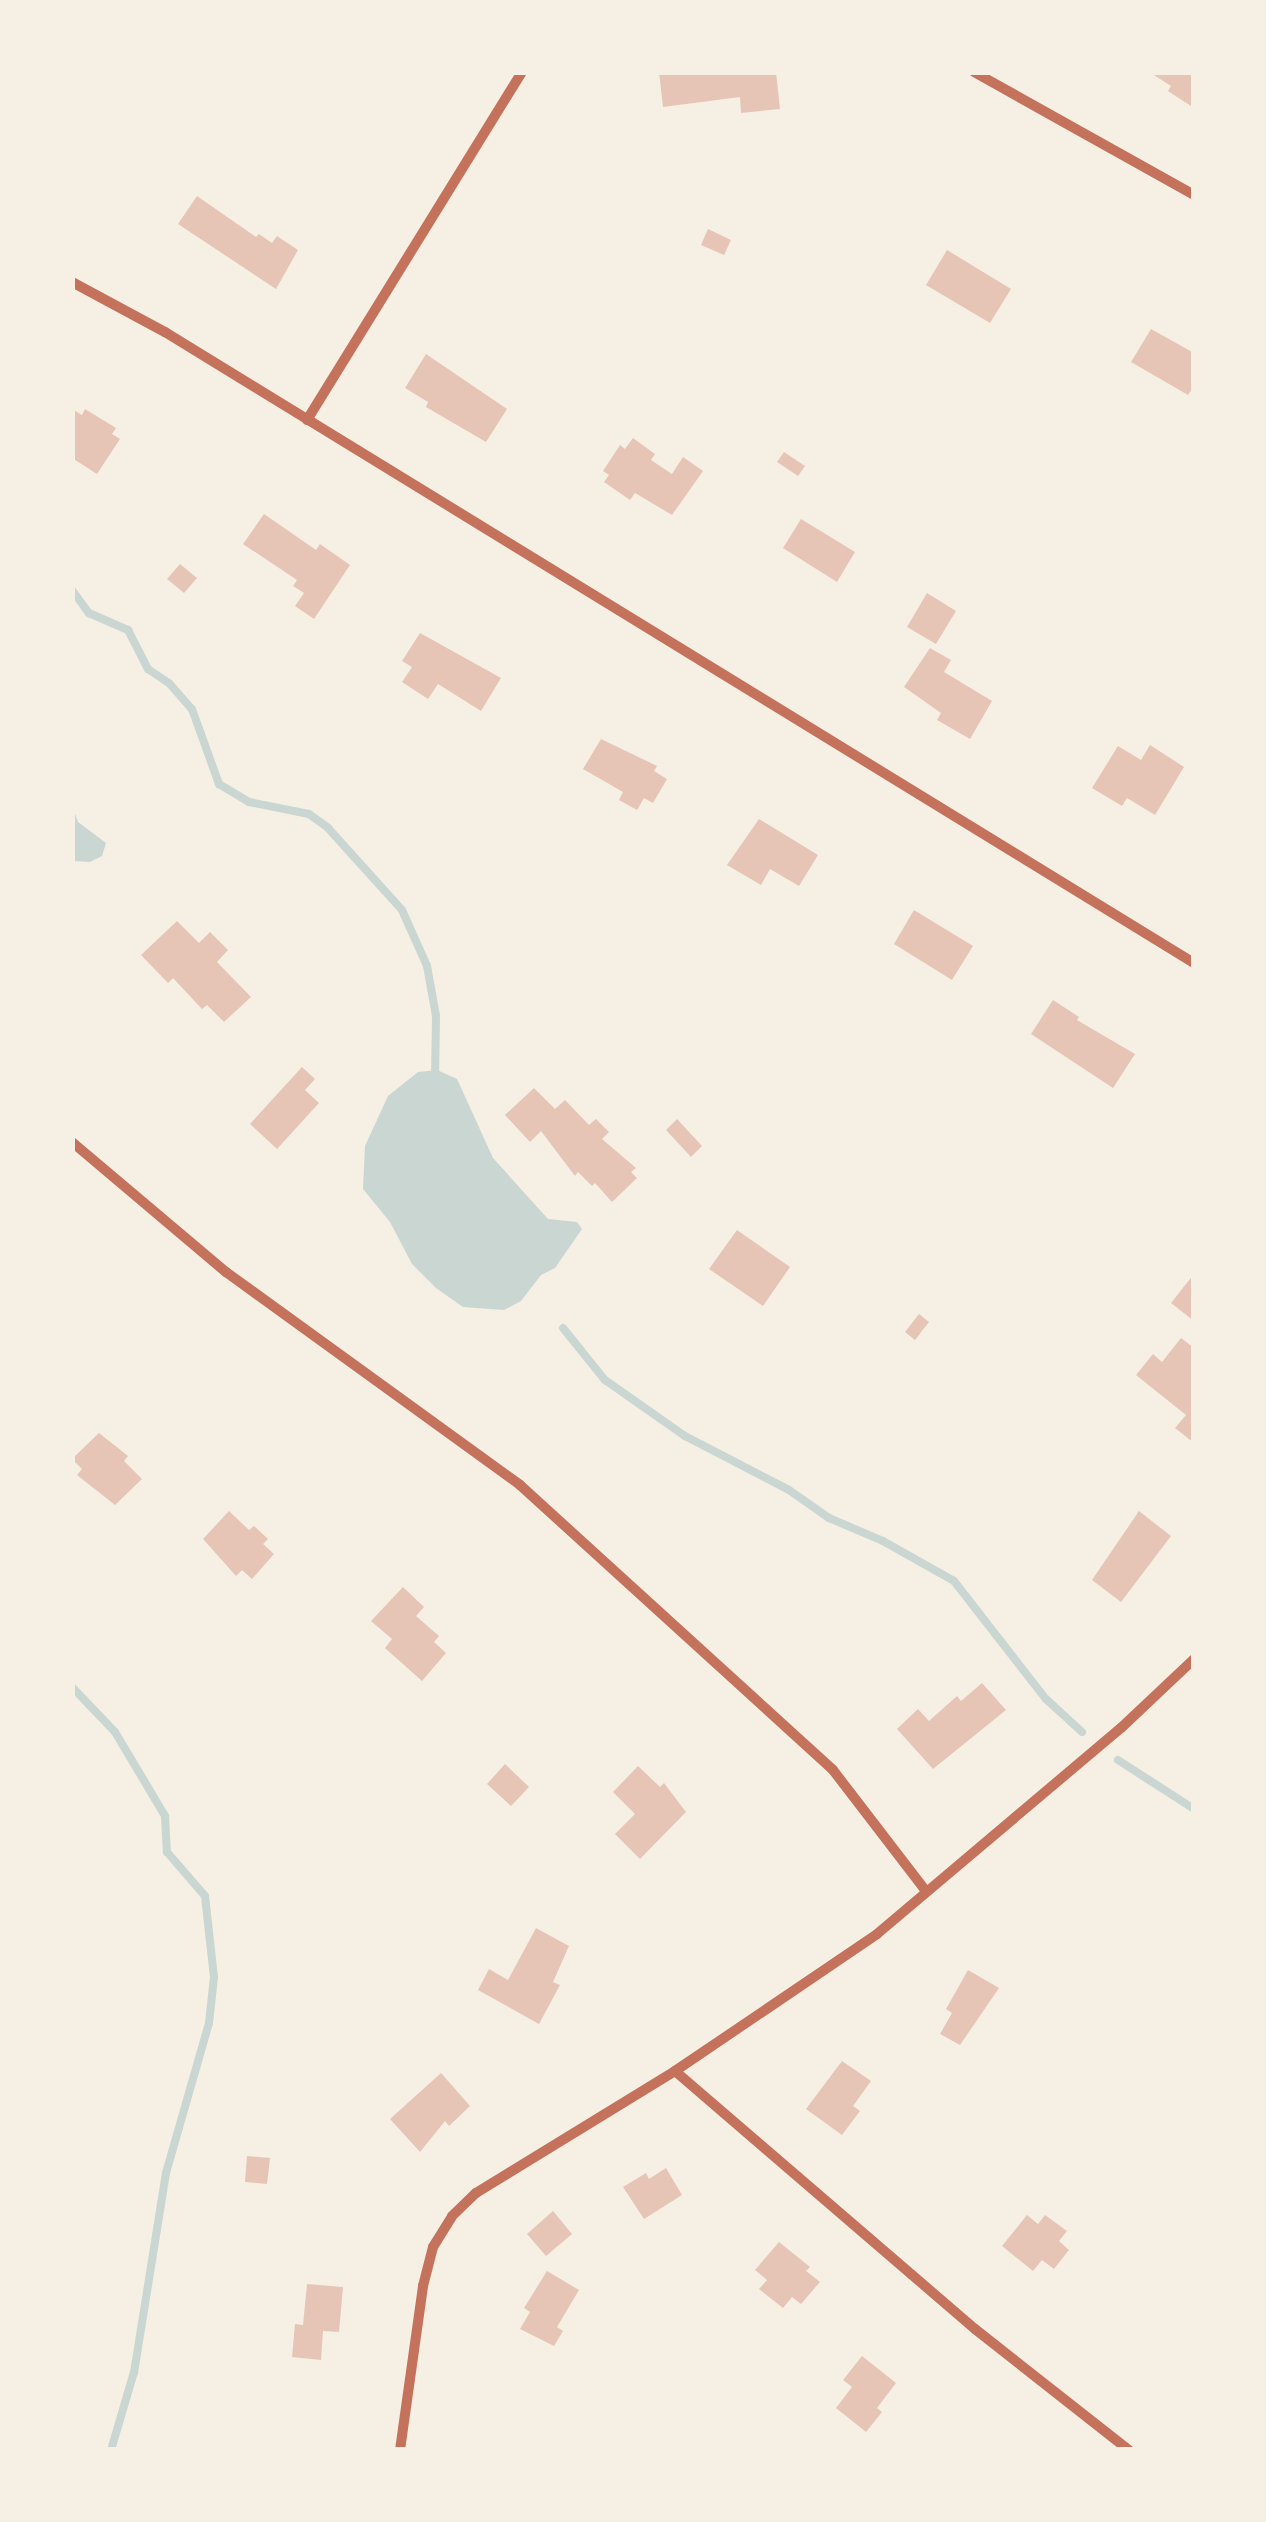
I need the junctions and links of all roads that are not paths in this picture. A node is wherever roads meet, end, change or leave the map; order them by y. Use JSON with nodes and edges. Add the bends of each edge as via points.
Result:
{"nodes":[{"id":1,"x":522,"y":72,"type":"edge"},
{"id":2,"x":974,"y":72,"type":"edge"},
{"id":3,"x":1194,"y":194,"type":"edge"},
{"id":4,"x":72,"y":282,"type":"edge"},
{"id":5,"x":307,"y":420,"type":"junction"},
{"id":6,"x":1194,"y":963,"type":"edge"},
{"id":7,"x":72,"y":1142,"type":"edge"},
{"id":8,"x":1194,"y":1659,"type":"edge"},
{"id":9,"x":925,"y":1890,"type":"junction"},
{"id":10,"x":676,"y":2071,"type":"junction"},
{"id":11,"x":400,"y":2450,"type":"edge"},
{"id":12,"x":1130,"y":2450,"type":"edge"}],
"edges":[{"from":1,"to":5,"type":"street"},
{"from":2,"to":3,"type":"street"},
{"from":4,"to":5,"type":"street"},
{"from":5,"to":6,"type":"street"},
{"from":7,"to":9,"type":"street","via":[[226,1272],[520,1485],[833,1770]]},
{"from":8,"to":9,"type":"street","via":[[1122,1728]]},
{"from":9,"to":10,"type":"street","via":[[877,1934]]},
{"from":10,"to":11,"type":"street","via":[[505,2174],[452,2216],[423,2286]]},
{"from":10,"to":12,"type":"street","via":[[934,2294]]}]}
